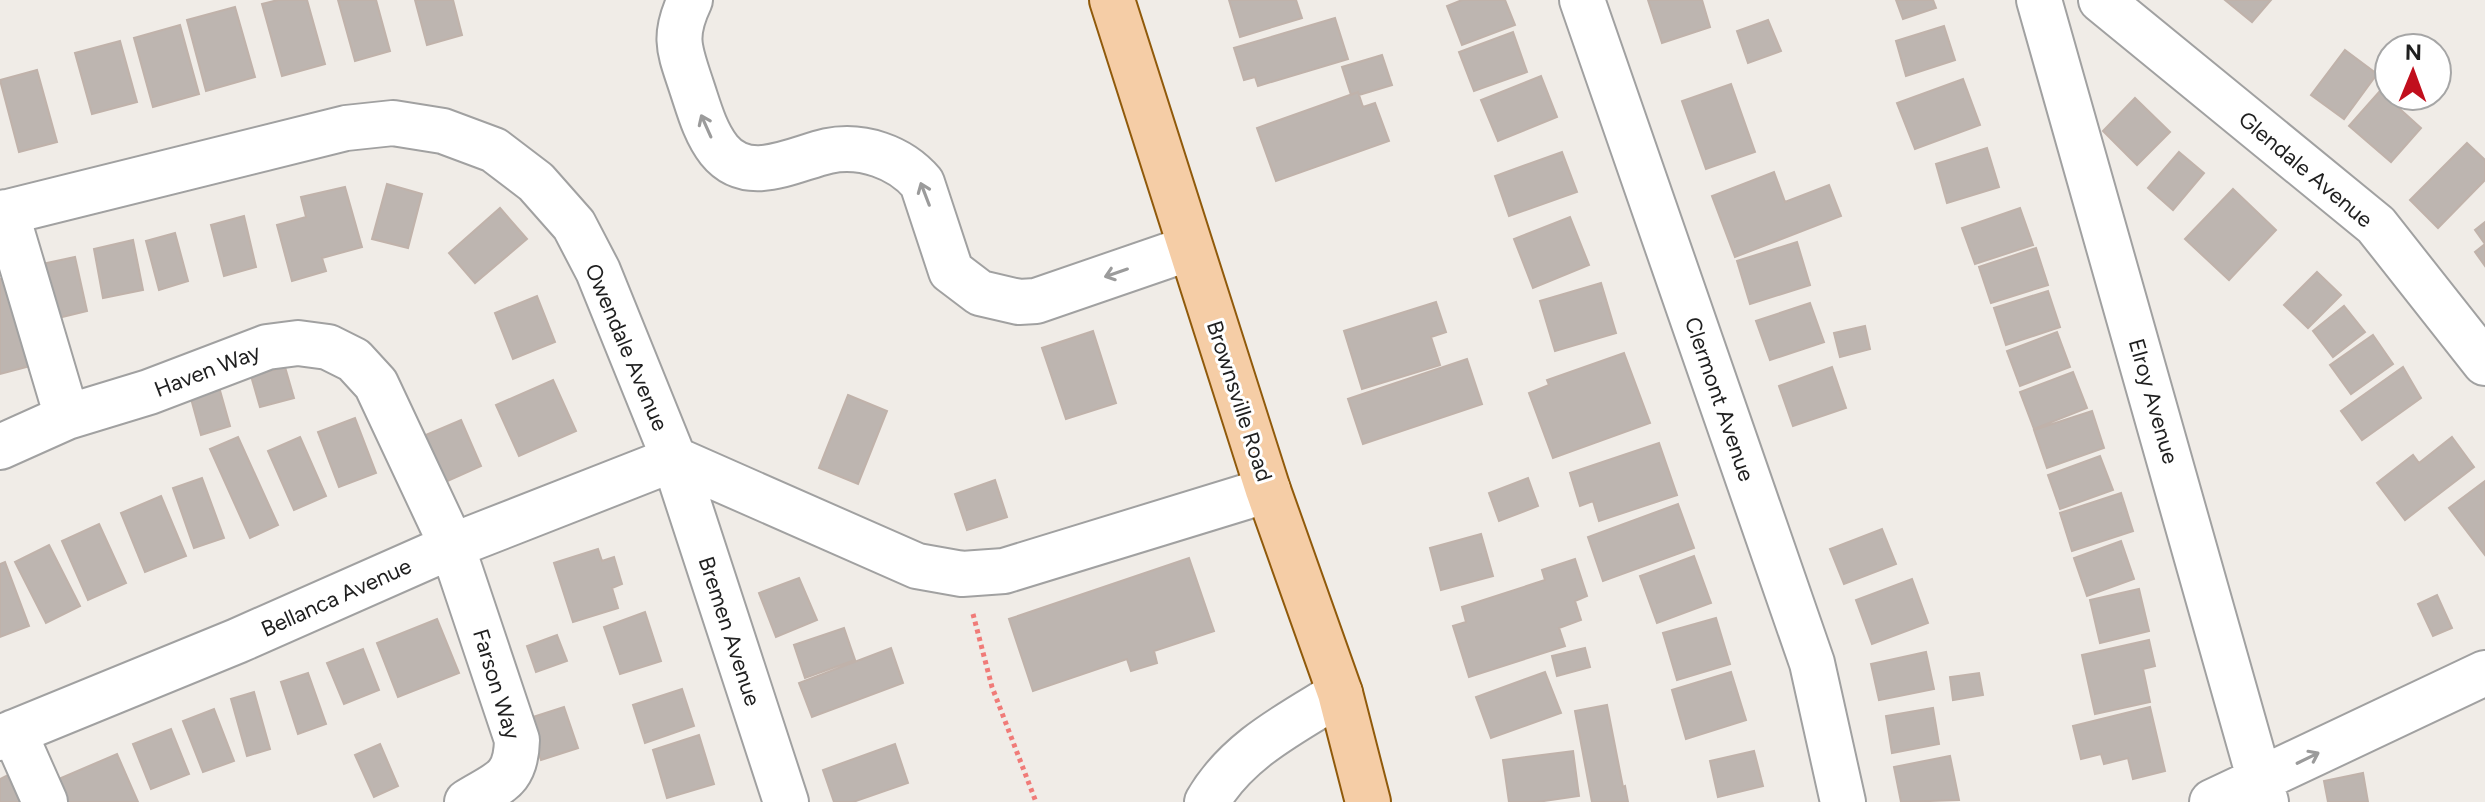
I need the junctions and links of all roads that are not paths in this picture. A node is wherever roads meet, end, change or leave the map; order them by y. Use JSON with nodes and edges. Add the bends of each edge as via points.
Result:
{"nodes":[{"id":1,"x":690,"y":0,"type":"edge"},
{"id":2,"x":1112,"y":0,"type":"edge"},
{"id":3,"x":1582,"y":0,"type":"edge"},
{"id":4,"x":2039,"y":0,"type":"edge"},
{"id":5,"x":2101,"y":0,"type":"edge"},
{"id":6,"x":3,"y":213,"type":"edge"},
{"id":7,"x":1190,"y":248,"type":"junction"},
{"id":8,"x":2485,"y":363,"type":"edge"},
{"id":9,"x":67,"y":417,"type":"junction"},
{"id":10,"x":0,"y":447,"type":"edge"},
{"id":11,"x":674,"y":459,"type":"junction"},
{"id":12,"x":1268,"y":490,"type":"junction"},
{"id":13,"x":452,"y":546,"type":"junction"},
{"id":14,"x":2485,"y":673,"type":"edge"},
{"id":15,"x":1340,"y":693,"type":"junction"},
{"id":16,"x":7,"y":735,"type":"edge"},
{"id":17,"x":2264,"y":791,"type":"edge"},
{"id":18,"x":45,"y":802,"type":"edge"},
{"id":19,"x":467,"y":802,"type":"edge"},
{"id":20,"x":786,"y":802,"type":"edge"},
{"id":21,"x":1207,"y":802,"type":"edge"},
{"id":22,"x":1368,"y":802,"type":"edge"},
{"id":23,"x":1843,"y":802,"type":"edge"},
{"id":24,"x":2212,"y":802,"type":"edge"}],
"edges":[{"from":7,"to":1,"type":"street","one_way":true,"via":[[1036,301],[980,293],[951,271],[922,183],[884,155],[828,151],[761,168],[742,167],[720,151],[702,118],[678,42]]},
{"from":2,"to":7,"type":"main road","name":"Brownsville Road"},
{"from":3,"to":23,"type":"street","name":"Clermont Avenue","via":[[1812,663]]},
{"from":4,"to":17,"type":"street","name":"Elroy Avenue"},
{"from":5,"to":8,"type":"street","name":"Glendale Avenue","via":[[2376,225]]},
{"from":6,"to":9,"type":"street"},
{"from":6,"to":11,"type":"street","name":"Owendale Avenue","via":[[346,128],[393,123],[443,131],[494,150],[536,182],[574,225]]},
{"from":7,"to":12,"type":"main road","name":"Brownsville Road"},
{"from":9,"to":10,"type":"street","name":"Haven Way"},
{"from":9,"to":13,"type":"street","name":"Haven Way","via":[[267,347],[328,347],[354,360],[376,384]]},
{"from":11,"to":12,"type":"street","name":"Owendale Avenue","via":[[917,566],[962,574],[1004,571]]},
{"from":11,"to":13,"type":"street","name":"Bellanca Avenue"},
{"from":11,"to":20,"type":"street","name":"Bremen Avenue"},
{"from":12,"to":15,"type":"main road","name":"Brownsville Road"},
{"from":13,"to":16,"type":"street","name":"Bellanca Avenue"},
{"from":13,"to":19,"type":"street","name":"Farson Way","via":[[517,740],[516,763],[507,778]]},
{"from":17,"to":14,"type":"street","one_way":true},
{"from":15,"to":21,"type":"street","via":[[1249,750]]},
{"from":15,"to":22,"type":"main road","name":"Brownsville Road"},
{"from":16,"to":18,"type":"street"},
{"from":17,"to":24,"type":"street"}]}
